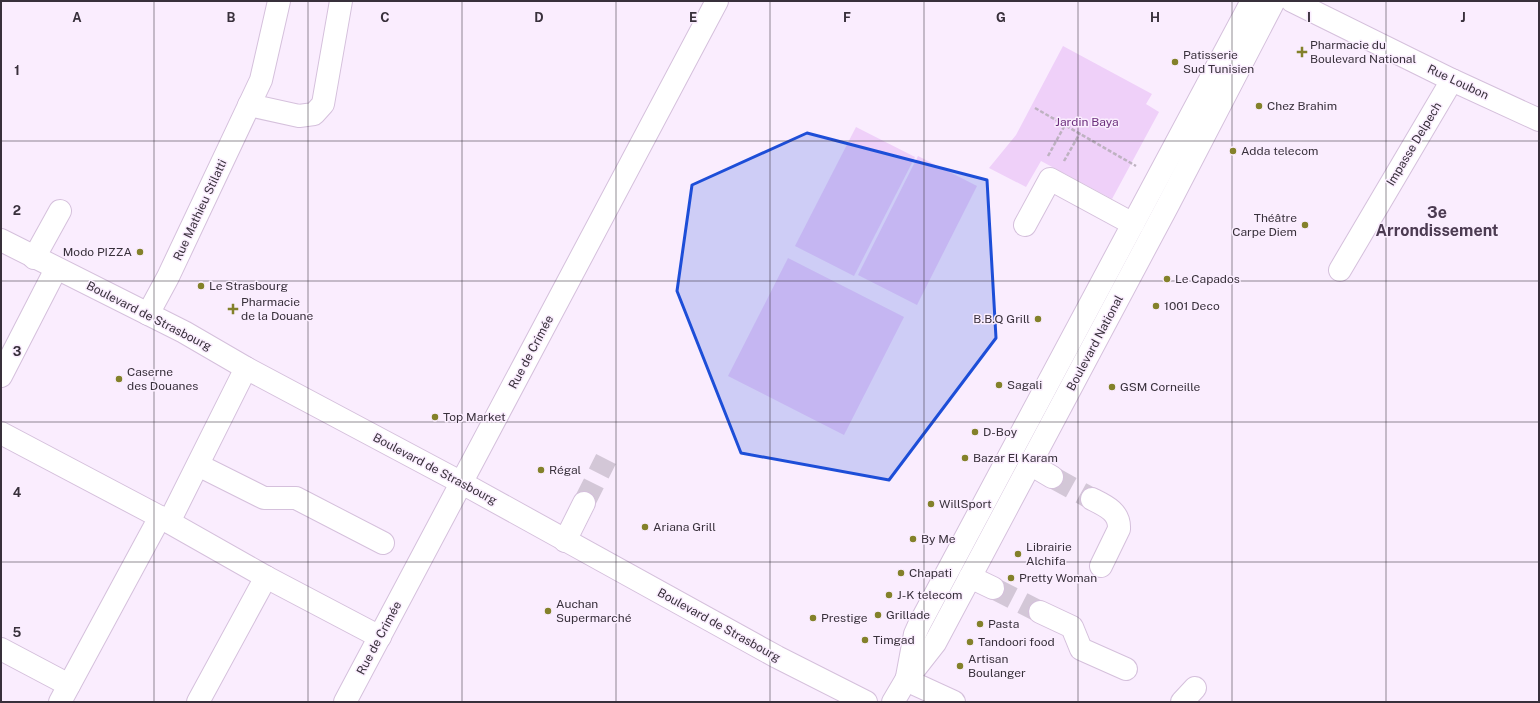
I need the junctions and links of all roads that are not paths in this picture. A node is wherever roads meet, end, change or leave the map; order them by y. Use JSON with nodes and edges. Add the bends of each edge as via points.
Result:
{"nodes":[{"id":1,"x":279,"y":1,"type":"edge"},
{"id":2,"x":341,"y":1,"type":"edge"},
{"id":3,"x":717,"y":1,"type":"edge"},
{"id":4,"x":1252,"y":1,"type":"edge"},
{"id":5,"x":1274,"y":1,"type":"edge"},
{"id":6,"x":1292,"y":1,"type":"edge"},
{"id":7,"x":1452,"y":80,"type":"junction"},
{"id":8,"x":249,"y":105,"type":"junction"},
{"id":9,"x":1539,"y":120,"type":"edge"},
{"id":10,"x":60,"y":211,"type":"dead end"},
{"id":11,"x":1025,"y":224,"type":"dead end"},
{"id":12,"x":1133,"y":224,"type":"junction"},
{"id":13,"x":1,"y":240,"type":"edge"},
{"id":14,"x":34,"y":258,"type":"junction"},
{"id":15,"x":56,"y":269,"type":"junction"},
{"id":16,"x":1340,"y":270,"type":"dead end"},
{"id":17,"x":148,"y":314,"type":"junction"},
{"id":18,"x":246,"y":368,"type":"junction"},
{"id":19,"x":1,"y":376,"type":"edge"},
{"id":20,"x":1,"y":433,"type":"edge"},
{"id":21,"x":1030,"y":464,"type":"junction"},
{"id":22,"x":198,"y":465,"type":"junction"},
{"id":23,"x":1052,"y":477,"type":"tunnel mouth"},
{"id":24,"x":462,"y":484,"type":"junction"},
{"id":25,"x":1092,"y":499,"type":"tunnel mouth"},
{"id":26,"x":584,"y":503,"type":"tunnel mouth"},
{"id":27,"x":164,"y":520,"type":"junction"},
{"id":28,"x":565,"y":541,"type":"junction"},
{"id":29,"x":383,"y":543,"type":"dead end"},
{"id":30,"x":1101,"y":566,"type":"dead end"},
{"id":31,"x":266,"y":577,"type":"junction"},
{"id":32,"x":970,"y":577,"type":"junction"},
{"id":33,"x":993,"y":588,"type":"tunnel mouth"},
{"id":34,"x":1040,"y":612,"type":"tunnel mouth"},
{"id":35,"x":380,"y":637,"type":"junction"},
{"id":36,"x":1,"y":649,"type":"edge"},
{"id":37,"x":1126,"y":669,"type":"dead end"},
{"id":38,"x":906,"y":680,"type":"junction"},
{"id":39,"x":65,"y":694,"type":"edge"},
{"id":40,"x":198,"y":702,"type":"edge"},
{"id":41,"x":345,"y":702,"type":"edge"},
{"id":42,"x":866,"y":702,"type":"edge"},
{"id":43,"x":893,"y":702,"type":"edge"},
{"id":44,"x":954,"y":702,"type":"edge"}],
"edges":[{"from":1,"to":8,"type":"street","name":"Rue Mathieu Stilatti","via":[[261,80]]},
{"from":2,"to":8,"type":"street","via":[[322,104],[314,114],[299,116]]},
{"from":3,"to":24,"type":"street","name":"Rue de Crimée"},
{"from":4,"to":12,"type":"street","name":"Boulevard National"},
{"from":5,"to":21,"type":"street","name":"Boulevard National"},
{"from":6,"to":7,"type":"street","name":"Rue Loubon"},
{"from":7,"to":9,"type":"street","name":"Rue Loubon"},
{"from":7,"to":16,"type":"street","name":"Impasse Delpech"},
{"from":8,"to":17,"type":"street","name":"Rue Mathieu Stilatti"},
{"from":10,"to":14,"type":"street"},
{"from":11,"to":12,"type":"street","via":[[1050,179]]},
{"from":12,"to":38,"type":"street","name":"Boulevard National","via":[[919,625]]},
{"from":13,"to":14,"type":"street","name":"Boulevard de Strasbourg"},
{"from":14,"to":15,"type":"street","name":"Boulevard de Strasbourg"},
{"from":15,"to":17,"type":"street","name":"Boulevard de Strasbourg"},
{"from":15,"to":19,"type":"street"},
{"from":17,"to":18,"type":"street","name":"Boulevard de Strasbourg"},
{"from":18,"to":22,"type":"street"},
{"from":18,"to":24,"type":"street","name":"Boulevard de Strasbourg"},
{"from":20,"to":27,"type":"street"},
{"from":21,"to":23,"type":"street"},
{"from":21,"to":32,"type":"street","name":"Boulevard National"},
{"from":22,"to":27,"type":"street"},
{"from":22,"to":29,"type":"street","via":[[264,498],[296,498]]},
{"from":24,"to":28,"type":"street","name":"Boulevard de Strasbourg"},
{"from":24,"to":35,"type":"street","name":"Rue de Crimée"},
{"from":25,"to":30,"type":"street","via":[[1109,507],[1119,524],[1119,530]]},
{"from":26,"to":28,"type":"street"},
{"from":27,"to":31,"type":"street"},
{"from":27,"to":39,"type":"street"},
{"from":28,"to":42,"type":"street","name":"Boulevard de Strasbourg","via":[[778,658]]},
{"from":31,"to":35,"type":"street"},
{"from":31,"to":40,"type":"street"},
{"from":32,"to":33,"type":"street"},
{"from":32,"to":38,"type":"street","name":"Boulevard National","via":[[935,643]]},
{"from":34,"to":37,"type":"street","via":[[1072,627],[1081,649]]},
{"from":35,"to":41,"type":"street","name":"Rue de Crimée"},
{"from":36,"to":39,"type":"street"},
{"from":38,"to":43,"type":"street","name":"Boulevard National"},
{"from":38,"to":44,"type":"street"}]}
